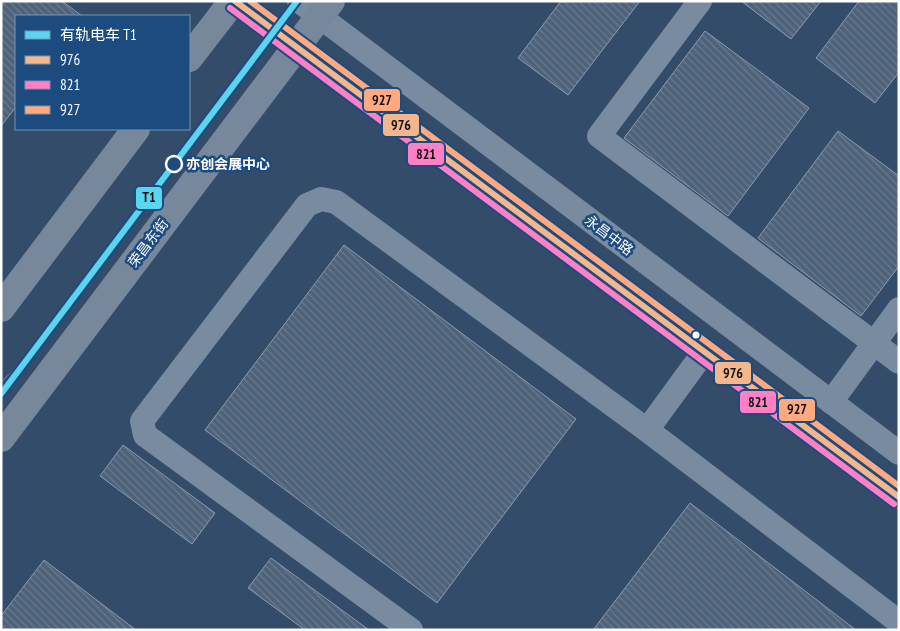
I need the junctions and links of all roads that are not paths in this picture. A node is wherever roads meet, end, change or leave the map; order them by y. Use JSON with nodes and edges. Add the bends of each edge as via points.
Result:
{"nodes":[{"id":1,"x":234,"y":1,"type":"edge"},
{"id":2,"x":700,"y":1,"type":"edge"},
{"id":3,"x":316,"y":7,"type":"edge"},
{"id":4,"x":296,"y":47,"type":"junction"},
{"id":5,"x":190,"y":57,"type":"edge"},
{"id":6,"x":135,"y":130,"type":"edge"},
{"id":7,"x":1,"y":308,"type":"edge"},
{"id":8,"x":899,"y":309,"type":"edge"},
{"id":9,"x":874,"y":343,"type":"junction"},
{"id":10,"x":704,"y":352,"type":"junction"},
{"id":11,"x":899,"y":362,"type":"edge"},
{"id":12,"x":831,"y":402,"type":"junction"},
{"id":13,"x":647,"y":430,"type":"junction"},
{"id":14,"x":1,"y":438,"type":"edge"},
{"id":15,"x":899,"y":453,"type":"edge"},
{"id":16,"x":899,"y":497,"type":"edge"},
{"id":17,"x":899,"y":622,"type":"edge"},
{"id":18,"x":411,"y":630,"type":"edge"}],
"edges":[{"from":1,"to":4,"type":"street"},
{"from":1,"to":5,"type":"main road"},
{"from":2,"to":9,"type":"street","via":[[599,136]]},
{"from":3,"to":4,"type":"main road","name":"荣昌东街"},
{"from":3,"to":12,"type":"street","name":"永昌中路"},
{"from":4,"to":10,"type":"street"},
{"from":4,"to":14,"type":"main road","name":"荣昌东街"},
{"from":6,"to":7,"type":"main road"},
{"from":8,"to":9,"type":"street"},
{"from":9,"to":11,"type":"street"},
{"from":9,"to":12,"type":"street"},
{"from":10,"to":13,"type":"street"},
{"from":10,"to":16,"type":"street"},
{"from":12,"to":15,"type":"street","name":"永昌中路"},
{"from":13,"to":17,"type":"street"},
{"from":13,"to":18,"type":"street","via":[[336,202],[320,199],[306,205],[142,421],[146,435]]}]}
